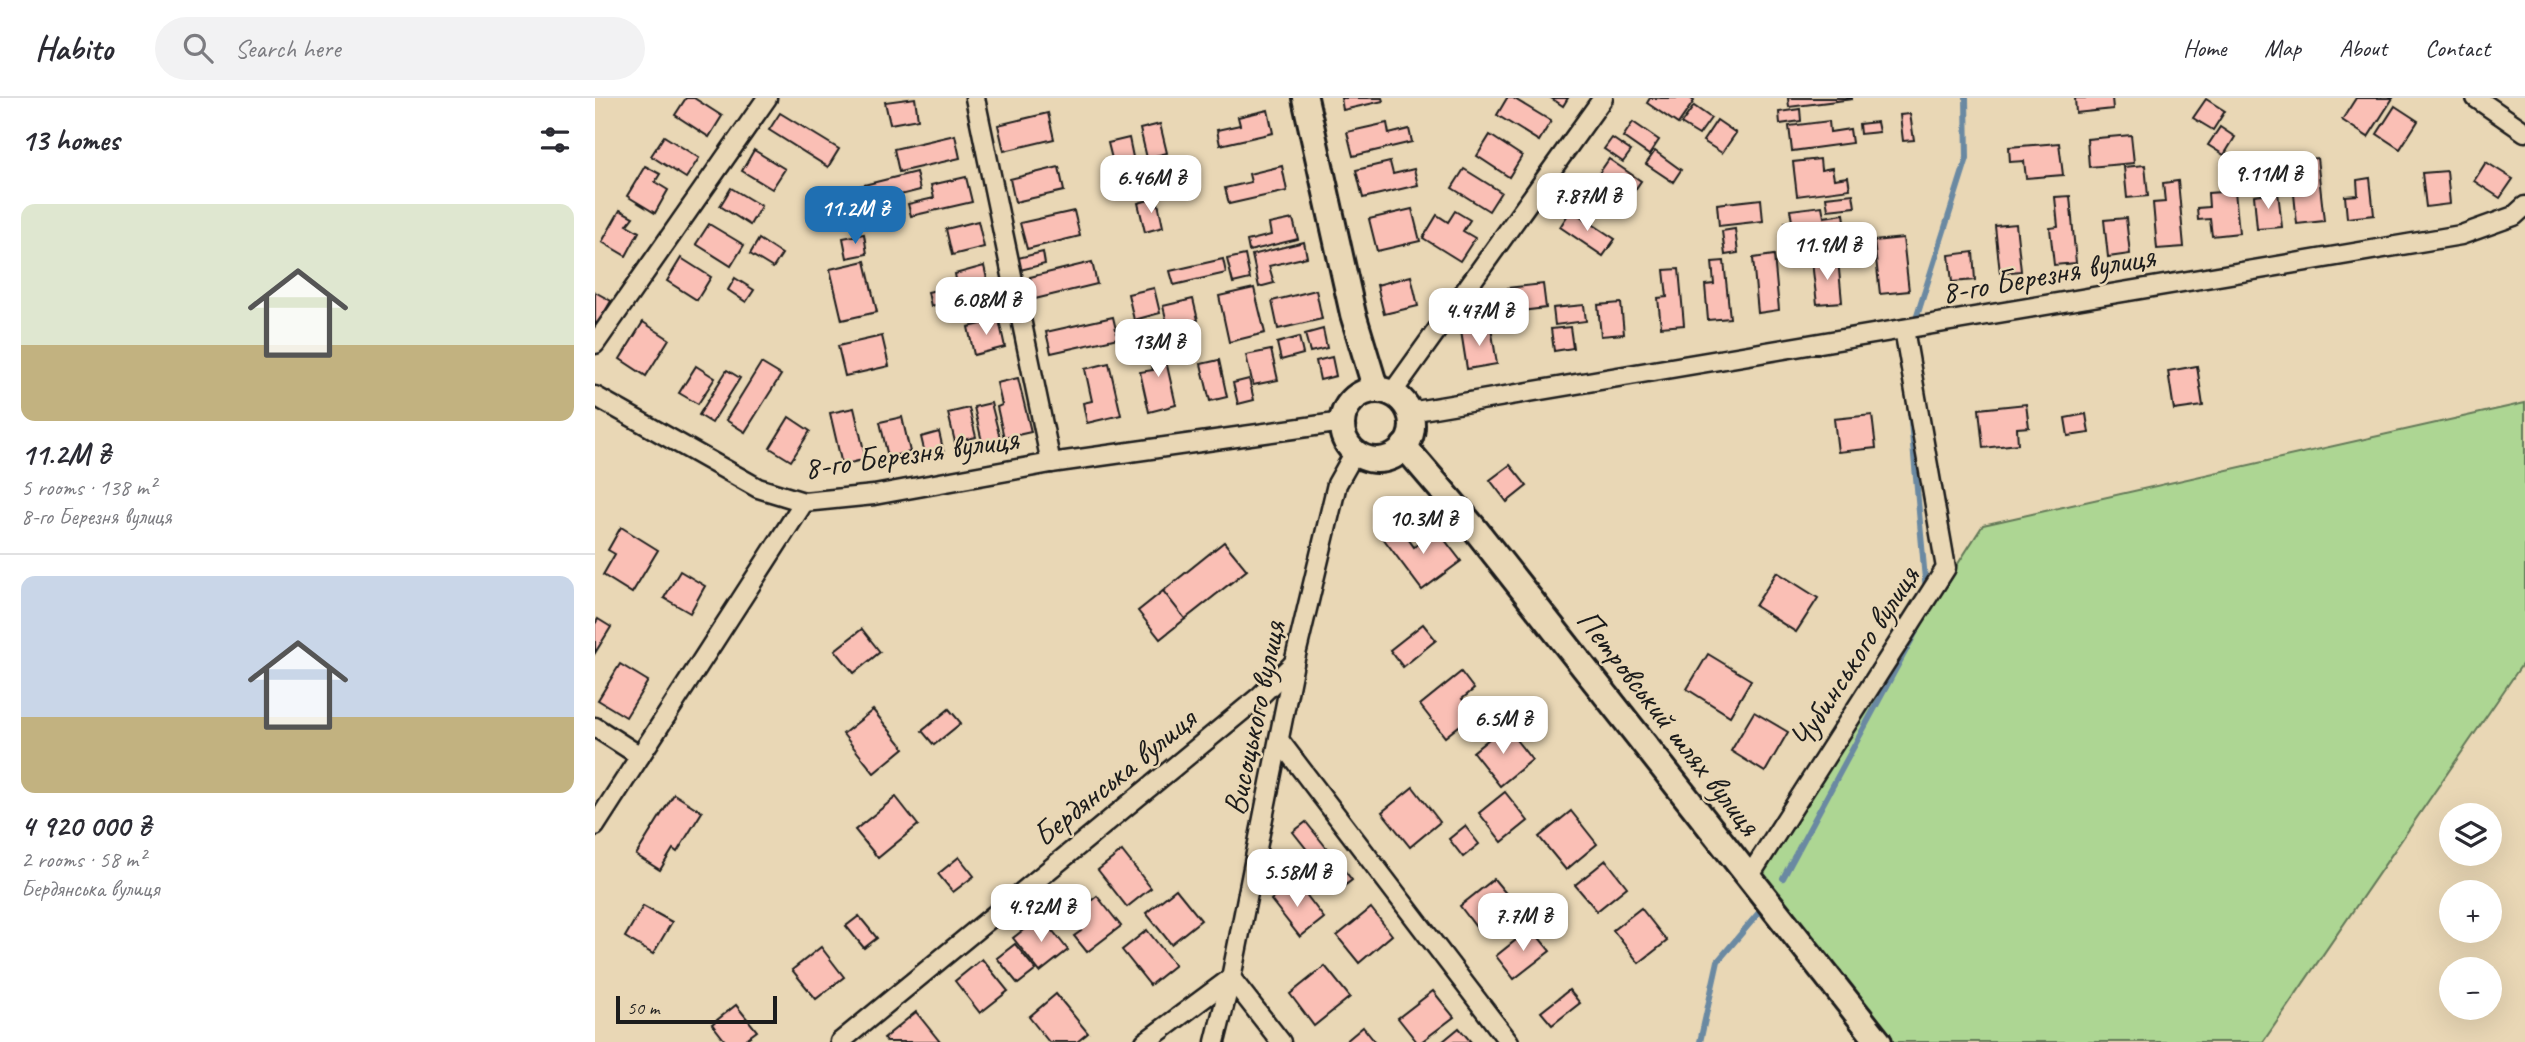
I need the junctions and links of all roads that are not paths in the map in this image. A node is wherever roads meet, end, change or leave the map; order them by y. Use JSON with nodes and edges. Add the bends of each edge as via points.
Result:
{"nodes":[{"id":1,"x":767,"y":98,"type":"edge"},
{"id":2,"x":975,"y":98,"type":"edge"},
{"id":3,"x":1305,"y":98,"type":"edge"},
{"id":4,"x":1603,"y":98,"type":"edge"},
{"id":5,"x":2476,"y":98,"type":"edge"},
{"id":6,"x":2525,"y":132,"type":"edge"},
{"id":7,"x":2525,"y":206,"type":"edge"},
{"id":8,"x":1904,"y":329,"type":"junction"},
{"id":9,"x":595,"y":344,"type":"edge"},
{"id":10,"x":1384,"y":391,"type":"junction"},
{"id":11,"x":595,"y":396,"type":"edge"},
{"id":12,"x":1410,"y":412,"type":"junction"},
{"id":13,"x":1343,"y":422,"type":"junction"},
{"id":14,"x":1404,"y":446,"type":"junction"},
{"id":15,"x":1355,"y":452,"type":"junction"},
{"id":16,"x":1051,"y":463,"type":"junction"},
{"id":17,"x":804,"y":502,"type":"junction"},
{"id":18,"x":1294,"y":663,"type":"junction"},
{"id":19,"x":595,"y":727,"type":"edge"},
{"id":20,"x":1279,"y":740,"type":"junction"},
{"id":21,"x":640,"y":756,"type":"junction"},
{"id":22,"x":595,"y":826,"type":"edge"},
{"id":23,"x":1749,"y":877,"type":"junction"},
{"id":24,"x":1231,"y":978,"type":"junction"},
{"id":25,"x":840,"y":1042,"type":"edge"},
{"id":26,"x":1145,"y":1042,"type":"edge"},
{"id":27,"x":1215,"y":1042,"type":"edge"},
{"id":28,"x":1281,"y":1042,"type":"edge"},
{"id":29,"x":1509,"y":1042,"type":"edge"},
{"id":30,"x":1878,"y":1042,"type":"edge"}],
"edges":[{"from":1,"to":9,"type":"street"},
{"from":2,"to":16,"type":"street","name":"8-го Березня вулиця"},
{"from":3,"to":10,"type":"street","via":[[1353,314]]},
{"from":4,"to":10,"type":"street"},
{"from":5,"to":6,"type":"street"},
{"from":7,"to":8,"type":"street","name":"8-го Березня вулиця","via":[[2514,216],[2461,235]]},
{"from":8,"to":12,"type":"street","name":"8-го Березня вулиця"},
{"from":8,"to":23,"type":"street","name":"Чубинського вулиця","via":[[1946,568]]},
{"from":10,"to":12,"type":"street"},
{"from":10,"to":13,"type":"street","via":[[1365,392],[1351,402]]},
{"from":11,"to":17,"type":"street","name":"8-го Березня вулиця","via":[[758,488]]},
{"from":12,"to":14,"type":"street","via":[[1412,430]]},
{"from":13,"to":15,"type":"street","via":[[1345,437]]},
{"from":13,"to":16,"type":"street","name":"8-го Березня вулиця"},
{"from":14,"to":15,"type":"street","via":[[1380,460]]},
{"from":14,"to":23,"type":"street","name":"Петровський шлях вулиця","via":[[1475,529]]},
{"from":15,"to":18,"type":"street","name":"Висоцького вулиця","via":[[1337,484]]},
{"from":16,"to":17,"type":"street","name":"8-го Березня вулиця","via":[[874,495]]},
{"from":17,"to":21,"type":"street"},
{"from":18,"to":20,"type":"street","name":"Висоцького вулиця"},
{"from":18,"to":25,"type":"street","name":"Бердянська вулиця","via":[[1259,697]]},
{"from":19,"to":21,"type":"street"},
{"from":20,"to":24,"type":"street","name":"Висоцького вулиця"},
{"from":20,"to":29,"type":"street"},
{"from":21,"to":22,"type":"street"},
{"from":23,"to":30,"type":"street","name":"Петровський шлях вулиця"},
{"from":24,"to":26,"type":"street"},
{"from":24,"to":27,"type":"street","name":"Висоцького вулиця"},
{"from":24,"to":28,"type":"street"}]}
